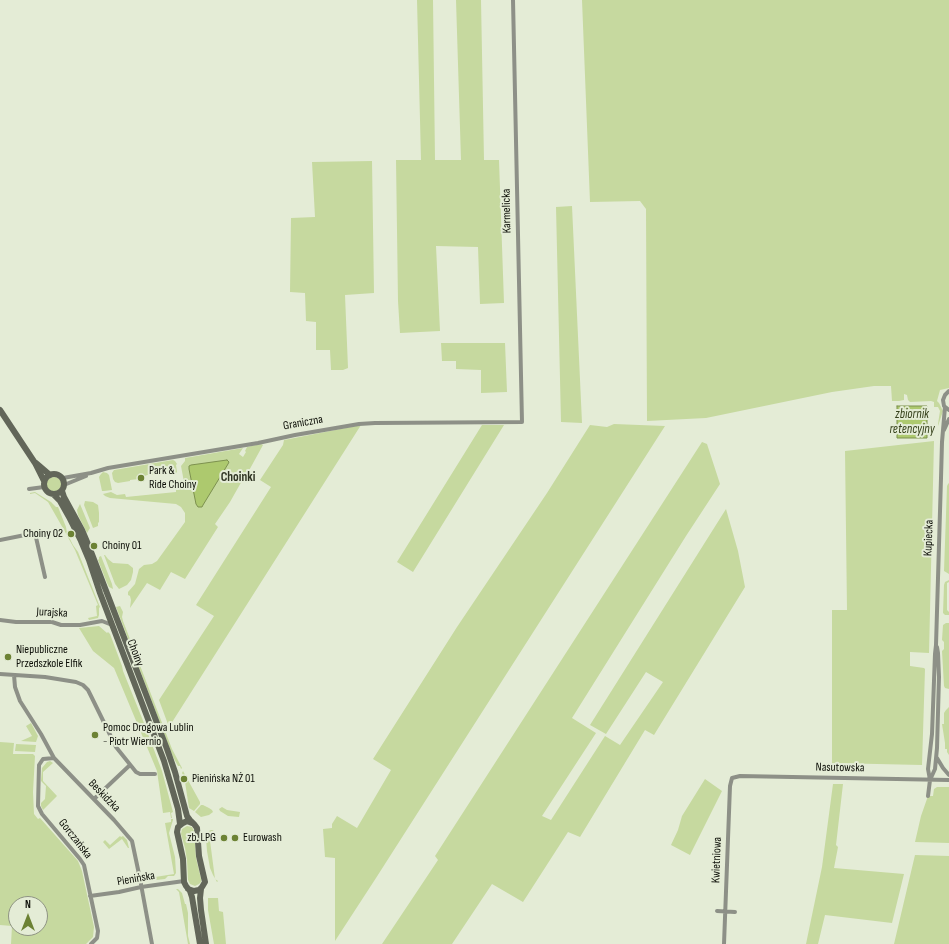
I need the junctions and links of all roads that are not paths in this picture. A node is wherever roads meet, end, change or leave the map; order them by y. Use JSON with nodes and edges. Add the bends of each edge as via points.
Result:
{"nodes":[{"id":1,"x":513,"y":0,"type":"edge"},
{"id":2,"x":949,"y":391,"type":"edge"},
{"id":3,"x":947,"y":409,"type":"edge"},
{"id":4,"x":0,"y":410,"type":"edge"},
{"id":5,"x":949,"y":419,"type":"edge"},
{"id":6,"x":522,"y":422,"type":"joint"},
{"id":7,"x":943,"y":432,"type":"junction"},
{"id":8,"x":35,"y":463,"type":"junction"},
{"id":9,"x":50,"y":474,"type":"junction"},
{"id":10,"x":44,"y":484,"type":"junction"},
{"id":11,"x":63,"y":485,"type":"junction"},
{"id":12,"x":29,"y":489,"type":"dead end"},
{"id":13,"x":54,"y":495,"type":"junction"},
{"id":14,"x":0,"y":540,"type":"edge"},
{"id":15,"x":45,"y":577,"type":"dead end"},
{"id":16,"x":107,"y":611,"type":"junction"},
{"id":17,"x":0,"y":620,"type":"edge"},
{"id":18,"x":102,"y":621,"type":"junction"},
{"id":19,"x":112,"y":625,"type":"junction"},
{"id":20,"x":936,"y":645,"type":"junction"},
{"id":21,"x":0,"y":674,"type":"edge"},
{"id":22,"x":14,"y":675,"type":"junction"},
{"id":23,"x":54,"y":758,"type":"junction"},
{"id":24,"x":936,"y":758,"type":"junction"},
{"id":25,"x":130,"y":765,"type":"junction"},
{"id":26,"x":154,"y":774,"type":"dead end"},
{"id":27,"x":949,"y":775,"type":"edge"},
{"id":28,"x":732,"y":778,"type":"joint"},
{"id":29,"x":930,"y":780,"type":"junction"},
{"id":30,"x":949,"y":780,"type":"edge"},
{"id":31,"x":928,"y":796,"type":"dead end"},
{"id":32,"x":94,"y":799,"type":"junction"},
{"id":33,"x":192,"y":823,"type":"junction"},
{"id":34,"x":180,"y":824,"type":"junction"},
{"id":35,"x":184,"y":881,"type":"junction"},
{"id":36,"x":141,"y":887,"type":"junction"},
{"id":37,"x":188,"y":889,"type":"junction"},
{"id":38,"x":201,"y":889,"type":"junction"},
{"id":39,"x":90,"y":896,"type":"junction"},
{"id":40,"x":717,"y":911,"type":"dead end"},
{"id":41,"x":725,"y":912,"type":"junction"},
{"id":42,"x":735,"y":912,"type":"dead end"},
{"id":43,"x":92,"y":944,"type":"edge"},
{"id":44,"x":152,"y":944,"type":"edge"},
{"id":45,"x":200,"y":944,"type":"edge"},
{"id":46,"x":206,"y":944,"type":"edge"},
{"id":47,"x":724,"y":944,"type":"edge"}],
"edges":[{"from":1,"to":6,"type":"street","name":"Karmelicka"},
{"from":2,"to":3,"type":"street","name":"Kupiecka","via":[[943,403]]},
{"from":3,"to":7,"type":"street","name":"Kupiecka"},
{"from":4,"to":8,"type":"street"},
{"from":5,"to":7,"type":"street","name":"Kupiecka"},
{"from":6,"to":11,"type":"street","name":"Graniczna","via":[[359,424],[258,444],[108,468]]},
{"from":7,"to":20,"type":"street","name":"Kupiecka"},
{"from":8,"to":9,"type":"street"},
{"from":8,"to":10,"type":"street"},
{"from":9,"to":10,"type":"street"},
{"from":9,"to":11,"type":"street","via":[[58,475]]},
{"from":10,"to":12,"type":"street"},
{"from":10,"to":13,"type":"street","via":[[48,493]]},
{"from":11,"to":13,"type":"street","via":[[58,494]]},
{"from":11,"to":33,"type":"street","name":"Choiny","via":[[64,496],[88,542],[111,602],[170,757],[187,816]]},
{"from":13,"to":16,"type":"street","name":"Choiny","via":[[60,501],[81,541]]},
{"from":14,"to":15,"type":"street","via":[[35,533]]},
{"from":16,"to":18,"type":"street"},
{"from":16,"to":19,"type":"street","name":"Choiny"},
{"from":17,"to":18,"type":"street","name":"Jurajska","via":[[52,622],[60,625]]},
{"from":18,"to":19,"type":"street"},
{"from":19,"to":34,"type":"street","name":"Choiny","via":[[167,768]]},
{"from":20,"to":24,"type":"street","name":"Kupiecka","via":[[939,677]]},
{"from":20,"to":29,"type":"street","name":"Kupiecka","via":[[928,769]]},
{"from":21,"to":22,"type":"street"},
{"from":22,"to":23,"type":"street","name":"Beskidzka","via":[[20,701]]},
{"from":22,"to":25,"type":"street","via":[[56,678],[83,685],[88,690],[116,747]]},
{"from":23,"to":32,"type":"street","name":"Beskidzka"},
{"from":23,"to":39,"type":"street","name":"Gorczańska","via":[[43,759],[39,765],[38,806],[83,862]]},
{"from":24,"to":27,"type":"street"},
{"from":24,"to":29,"type":"street","name":"Kupiecka"},
{"from":25,"to":26,"type":"street","via":[[140,774]]},
{"from":25,"to":32,"type":"street"},
{"from":28,"to":29,"type":"street","name":"Nasutowska","via":[[740,776]]},
{"from":28,"to":41,"type":"street","name":"Kwietniowa"},
{"from":29,"to":30,"type":"street","name":"Nasutowska"},
{"from":29,"to":31,"type":"street"},
{"from":32,"to":36,"type":"street","name":"Beskidzka","via":[[132,841]]},
{"from":33,"to":34,"type":"street"},
{"from":33,"to":38,"type":"street","name":"Choiny","via":[[197,828],[204,878]]},
{"from":34,"to":35,"type":"street","name":"Choiny","via":[[177,832],[184,859]]},
{"from":35,"to":36,"type":"street","name":"Pienińska"},
{"from":35,"to":37,"type":"street"},
{"from":36,"to":39,"type":"street","name":"Pienińska"},
{"from":36,"to":44,"type":"street","name":"Beskidzka"},
{"from":37,"to":38,"type":"street"},
{"from":37,"to":45,"type":"street","via":[[192,897]]},
{"from":38,"to":46,"type":"street","via":[[200,904]]},
{"from":39,"to":43,"type":"street","name":"Gorczańska","via":[[98,931],[97,938]]},
{"from":40,"to":41,"type":"street"},
{"from":41,"to":42,"type":"street"},
{"from":41,"to":47,"type":"street","name":"Kwietniowa"}]}
